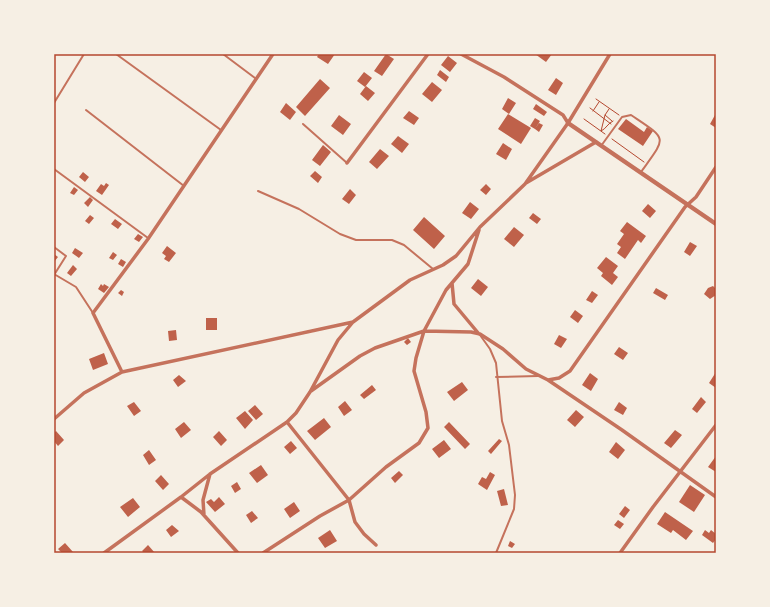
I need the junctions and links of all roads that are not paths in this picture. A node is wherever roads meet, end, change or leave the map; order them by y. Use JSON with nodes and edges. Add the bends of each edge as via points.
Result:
{"nodes":[{"id":1,"x":84,"y":54,"type":"edge"},
{"id":2,"x":116,"y":54,"type":"edge"},
{"id":3,"x":223,"y":54,"type":"edge"},
{"id":4,"x":273,"y":54,"type":"edge"},
{"id":5,"x":428,"y":54,"type":"edge"},
{"id":6,"x":461,"y":54,"type":"edge"},
{"id":7,"x":610,"y":54,"type":"edge"},
{"id":8,"x":255,"y":78,"type":"junction"},
{"id":9,"x":54,"y":103,"type":"edge"},
{"id":10,"x":86,"y":110,"type":"dead end"},
{"id":11,"x":303,"y":124,"type":"dead end"},
{"id":12,"x":568,"y":124,"type":"junction"},
{"id":13,"x":221,"y":130,"type":"junction"},
{"id":14,"x":596,"y":142,"type":"junction"},
{"id":15,"x":601,"y":146,"type":"junction"},
{"id":16,"x":347,"y":163,"type":"joint"},
{"id":17,"x":716,"y":167,"type":"edge"},
{"id":18,"x":54,"y":169,"type":"edge"},
{"id":19,"x":641,"y":172,"type":"junction"},
{"id":20,"x":525,"y":184,"type":"junction"},
{"id":21,"x":184,"y":186,"type":"junction"},
{"id":22,"x":258,"y":191,"type":"dead end"},
{"id":23,"x":688,"y":204,"type":"junction"},
{"id":24,"x":716,"y":224,"type":"edge"},
{"id":25,"x":480,"y":227,"type":"junction"},
{"id":26,"x":148,"y":239,"type":"junction"},
{"id":27,"x":54,"y":247,"type":"edge"},
{"id":28,"x":434,"y":269,"type":"junction"},
{"id":29,"x":54,"y":274,"type":"edge"},
{"id":30,"x":452,"y":283,"type":"junction"},
{"id":31,"x":93,"y":312,"type":"junction"},
{"id":32,"x":353,"y":322,"type":"junction"},
{"id":33,"x":424,"y":331,"type":"junction"},
{"id":34,"x":480,"y":334,"type":"junction"},
{"id":35,"x":122,"y":372,"type":"junction"},
{"id":36,"x":538,"y":376,"type":"junction"},
{"id":37,"x":496,"y":377,"type":"junction"},
{"id":38,"x":548,"y":380,"type":"junction"},
{"id":39,"x":310,"y":392,"type":"junction"},
{"id":40,"x":54,"y":419,"type":"edge"},
{"id":41,"x":287,"y":422,"type":"junction"},
{"id":42,"x":716,"y":425,"type":"edge"},
{"id":43,"x":680,"y":471,"type":"junction"},
{"id":44,"x":210,"y":474,"type":"junction"},
{"id":45,"x":181,"y":497,"type":"junction"},
{"id":46,"x":716,"y":497,"type":"edge"},
{"id":47,"x":348,"y":500,"type":"junction"},
{"id":48,"x":204,"y":516,"type":"junction"},
{"id":49,"x":376,"y":545,"type":"dead end"},
{"id":50,"x":104,"y":553,"type":"edge"},
{"id":51,"x":238,"y":553,"type":"edge"},
{"id":52,"x":263,"y":553,"type":"edge"},
{"id":53,"x":496,"y":553,"type":"edge"},
{"id":54,"x":620,"y":553,"type":"edge"}],
"edges":[{"from":1,"to":9,"type":"lane"},
{"from":2,"to":13,"type":"lane"},
{"from":3,"to":8,"type":"lane"},
{"from":4,"to":8,"type":"street"},
{"from":5,"to":16,"type":"street"},
{"from":6,"to":12,"type":"street","via":[[504,77],[563,115]]},
{"from":7,"to":12,"type":"street"},
{"from":8,"to":13,"type":"street"},
{"from":10,"to":21,"type":"lane"},
{"from":11,"to":16,"type":"lane"},
{"from":12,"to":14,"type":"street"},
{"from":12,"to":20,"type":"street"},
{"from":13,"to":21,"type":"street"},
{"from":14,"to":15,"type":"street"},
{"from":14,"to":20,"type":"street"},
{"from":15,"to":19,"type":"street"},
{"from":15,"to":19,"type":"lane","via":[[622,117],[631,115],[659,135],[660,146]]},
{"from":17,"to":23,"type":"street","via":[[696,197]]},
{"from":18,"to":26,"type":"lane"},
{"from":19,"to":23,"type":"street"},
{"from":20,"to":25,"type":"street"},
{"from":21,"to":26,"type":"street"},
{"from":22,"to":28,"type":"lane","via":[[299,209],[340,234],[356,240],[392,240],[404,245]]},
{"from":23,"to":24,"type":"street"},
{"from":23,"to":38,"type":"street","via":[[570,372]]},
{"from":25,"to":28,"type":"street","via":[[456,256]]},
{"from":25,"to":30,"type":"street","via":[[468,264]]},
{"from":26,"to":31,"type":"street"},
{"from":27,"to":29,"type":"lane","via":[[66,256]]},
{"from":28,"to":32,"type":"street","via":[[410,280]]},
{"from":29,"to":31,"type":"lane","via":[[76,287]]},
{"from":30,"to":33,"type":"street"},
{"from":30,"to":34,"type":"street","via":[[454,304]]},
{"from":31,"to":35,"type":"street"},
{"from":32,"to":35,"type":"street"},
{"from":32,"to":39,"type":"street","via":[[338,340]]},
{"from":33,"to":34,"type":"street"},
{"from":33,"to":39,"type":"street","via":[[360,356]]},
{"from":33,"to":47,"type":"street","via":[[414,371],[426,412],[428,428],[425,435],[420,443],[386,467]]},
{"from":34,"to":36,"type":"street"},
{"from":34,"to":37,"type":"lane","via":[[496,363]]},
{"from":35,"to":40,"type":"street","via":[[84,393]]},
{"from":36,"to":37,"type":"lane"},
{"from":36,"to":38,"type":"street"},
{"from":37,"to":53,"type":"lane","via":[[502,421],[509,445],[515,495],[514,509]]},
{"from":38,"to":43,"type":"street"},
{"from":39,"to":41,"type":"street","via":[[296,414]]},
{"from":41,"to":44,"type":"street"},
{"from":41,"to":47,"type":"street"},
{"from":42,"to":43,"type":"street"},
{"from":43,"to":46,"type":"street"},
{"from":43,"to":54,"type":"street"},
{"from":44,"to":45,"type":"street"},
{"from":44,"to":48,"type":"street","via":[[203,500]]},
{"from":45,"to":48,"type":"street"},
{"from":45,"to":50,"type":"street"},
{"from":47,"to":49,"type":"street","via":[[355,522]]},
{"from":47,"to":52,"type":"street"},
{"from":48,"to":51,"type":"street"}]}
